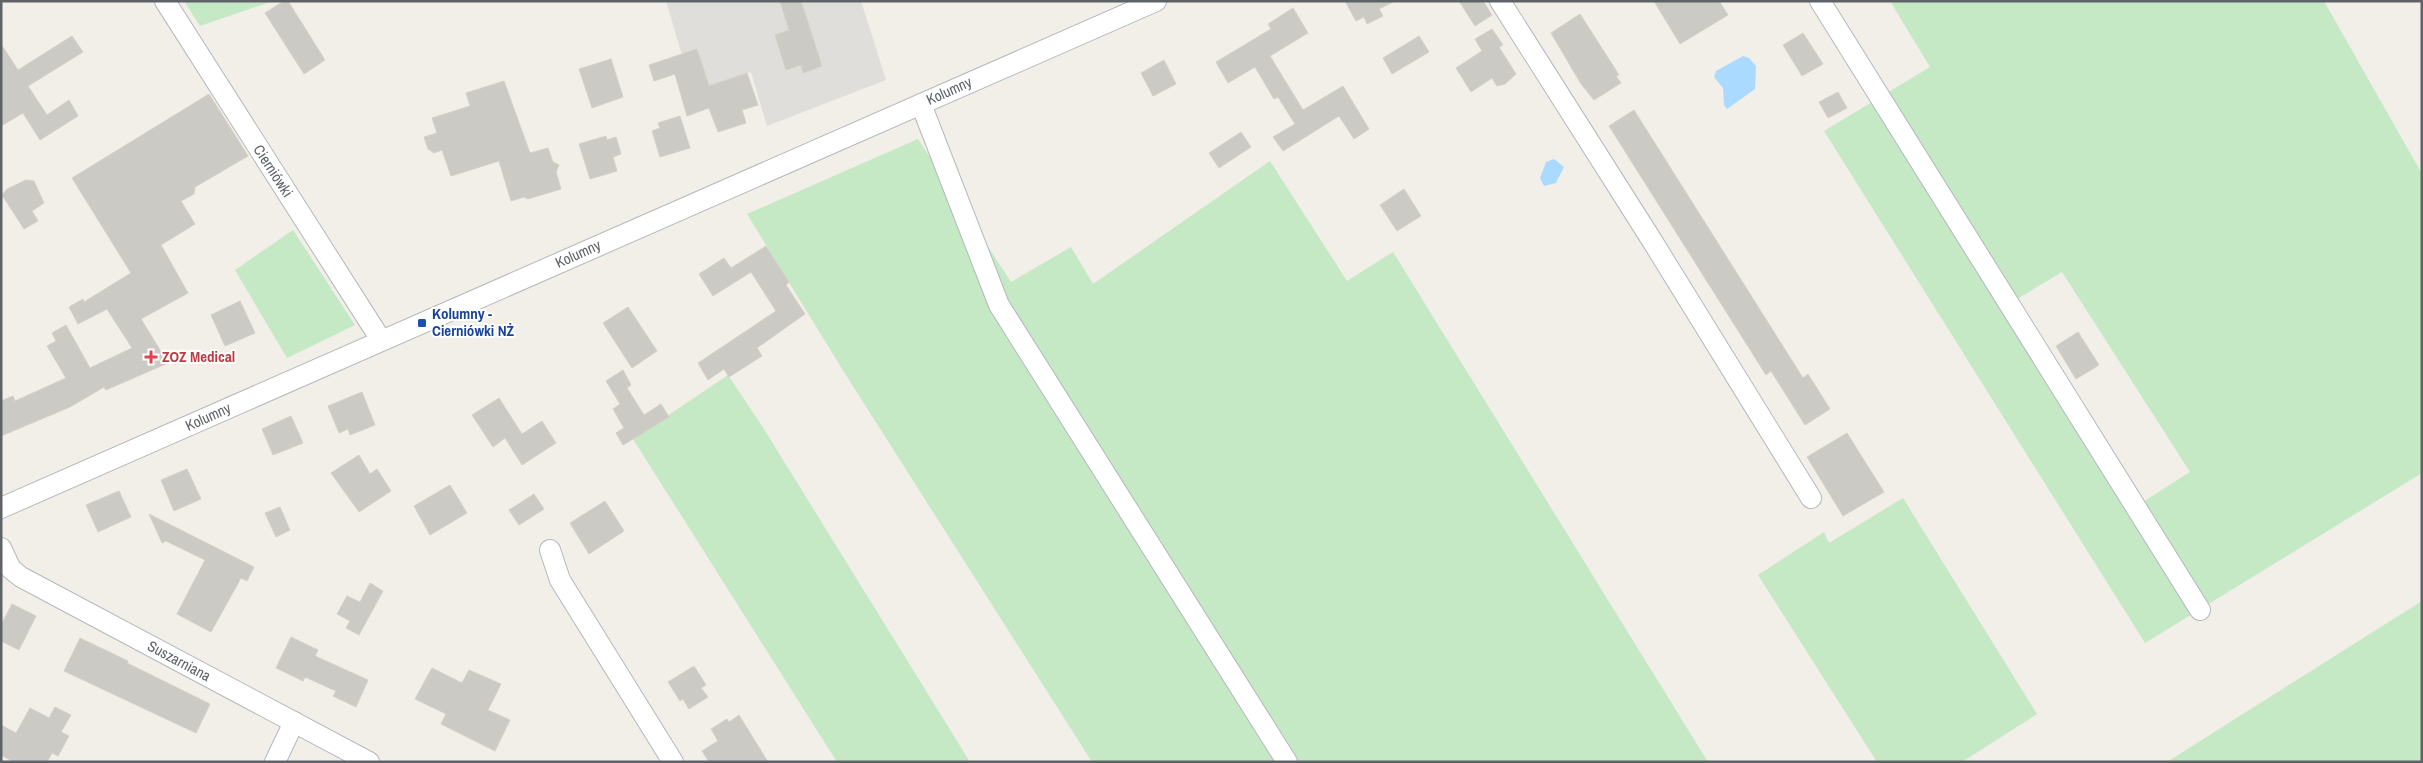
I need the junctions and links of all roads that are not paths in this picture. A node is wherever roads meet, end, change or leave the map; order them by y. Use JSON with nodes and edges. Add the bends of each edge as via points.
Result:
{"nodes":[{"id":1,"x":165,"y":1,"type":"edge"},
{"id":2,"x":1156,"y":1,"type":"edge"},
{"id":3,"x":1500,"y":1,"type":"edge"},
{"id":4,"x":1820,"y":1,"type":"edge"},
{"id":5,"x":921,"y":104,"type":"junction"},
{"id":6,"x":382,"y":340,"type":"junction"},
{"id":7,"x":1811,"y":498,"type":"dead end"},
{"id":8,"x":1,"y":508,"type":"edge"},
{"id":9,"x":1,"y":548,"type":"edge"},
{"id":10,"x":550,"y":550,"type":"dead end"},
{"id":11,"x":2200,"y":610,"type":"dead end"},
{"id":12,"x":294,"y":722,"type":"junction"},
{"id":13,"x":275,"y":762,"type":"edge"},
{"id":14,"x":369,"y":762,"type":"edge"},
{"id":15,"x":673,"y":762,"type":"edge"},
{"id":16,"x":1287,"y":762,"type":"edge"}],
"edges":[{"from":1,"to":6,"type":"street","name":"Cierniówki"},
{"from":2,"to":5,"type":"street","name":"Kolumny"},
{"from":3,"to":7,"type":"street"},
{"from":4,"to":11,"type":"street"},
{"from":5,"to":6,"type":"street","name":"Kolumny"},
{"from":5,"to":16,"type":"street","via":[[999,305]]},
{"from":6,"to":8,"type":"street","name":"Kolumny"},
{"from":9,"to":12,"type":"street","name":"Suszarniana","via":[[11,569],[21,577]]},
{"from":10,"to":15,"type":"street","via":[[560,580]]},
{"from":12,"to":13,"type":"street"},
{"from":12,"to":14,"type":"street","name":"Suszarniana"}]}
